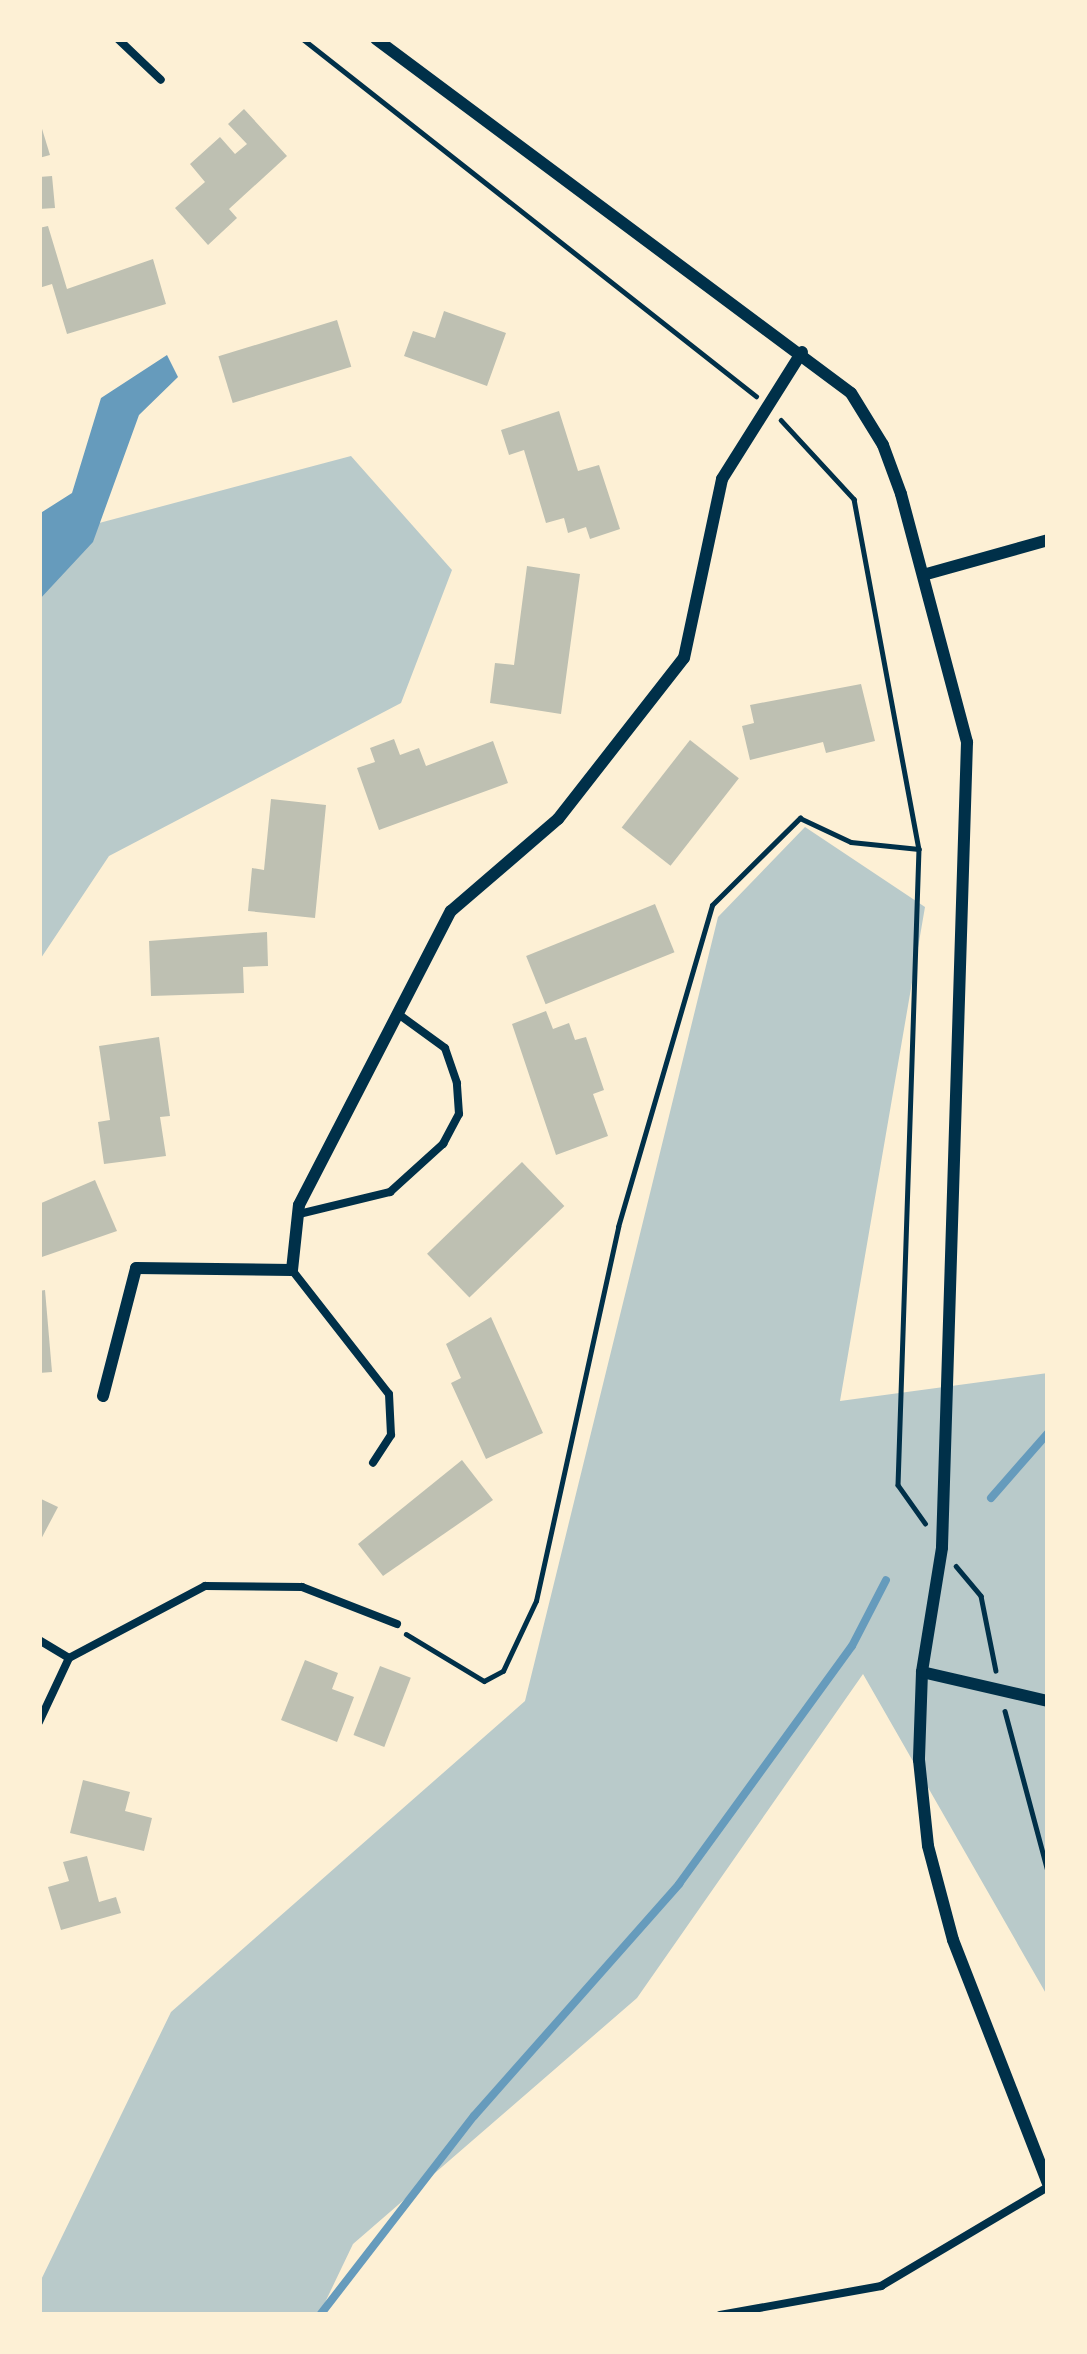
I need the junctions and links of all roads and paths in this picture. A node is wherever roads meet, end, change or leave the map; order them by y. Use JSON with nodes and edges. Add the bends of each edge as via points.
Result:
{"nodes":[{"id":1,"x":118,"y":39,"type":"edge"},
{"id":2,"x":303,"y":39,"type":"edge"},
{"id":3,"x":376,"y":39,"type":"edge"},
{"id":4,"x":161,"y":80,"type":"dead end"},
{"id":5,"x":802,"y":352,"type":"junction"},
{"id":6,"x":767,"y":404,"type":"junction"},
{"id":7,"x":1048,"y":540,"type":"edge"},
{"id":8,"x":923,"y":575,"type":"junction"},
{"id":9,"x":401,"y":1016,"type":"junction"},
{"id":10,"x":298,"y":1214,"type":"junction"},
{"id":11,"x":292,"y":1270,"type":"junction"},
{"id":12,"x":103,"y":1396,"type":"dead end"},
{"id":13,"x":373,"y":1463,"type":"dead end"},
{"id":14,"x":398,"y":1624,"type":"joint"},
{"id":15,"x":39,"y":1640,"type":"edge"},
{"id":16,"x":69,"y":1658,"type":"junction"},
{"id":17,"x":922,"y":1672,"type":"junction"},
{"id":18,"x":1048,"y":1701,"type":"edge"},
{"id":19,"x":39,"y":1722,"type":"edge"},
{"id":20,"x":1048,"y":2186,"type":"edge"},
{"id":21,"x":720,"y":2315,"type":"edge"}],
"edges":[{"from":1,"to":4,"type":"lane"},
{"from":2,"to":6,"type":"path"},
{"from":3,"to":5,"type":"street"},
{"from":5,"to":6,"type":"street"},
{"from":5,"to":8,"type":"street","via":[[850,393],[884,445]]},
{"from":6,"to":9,"type":"street","via":[[722,479],[684,658],[558,819],[451,911]]},
{"from":6,"to":14,"type":"path","via":[[854,499],[919,850],[851,842],[800,818],[712,905],[618,1227],[536,1601],[502,1672],[484,1682],[418,1648]]},
{"from":7,"to":8,"type":"street"},
{"from":8,"to":17,"type":"street","via":[[968,742],[968,784],[947,1190],[943,1527]]},
{"from":9,"to":10,"type":"street"},
{"from":9,"to":10,"type":"lane","via":[[445,1048],[457,1083],[458,1114],[443,1144],[390,1192]]},
{"from":10,"to":11,"type":"street"},
{"from":11,"to":12,"type":"street","via":[[136,1268]]},
{"from":11,"to":13,"type":"lane","via":[[389,1394],[392,1435]]},
{"from":14,"to":16,"type":"lane","via":[[302,1587],[205,1586]]},
{"from":15,"to":16,"type":"lane"},
{"from":16,"to":19,"type":"lane"},
{"from":17,"to":18,"type":"street"},
{"from":17,"to":20,"type":"street","via":[[928,1846],[993,2056]]},
{"from":20,"to":21,"type":"lane","via":[[881,2286]]}]}
